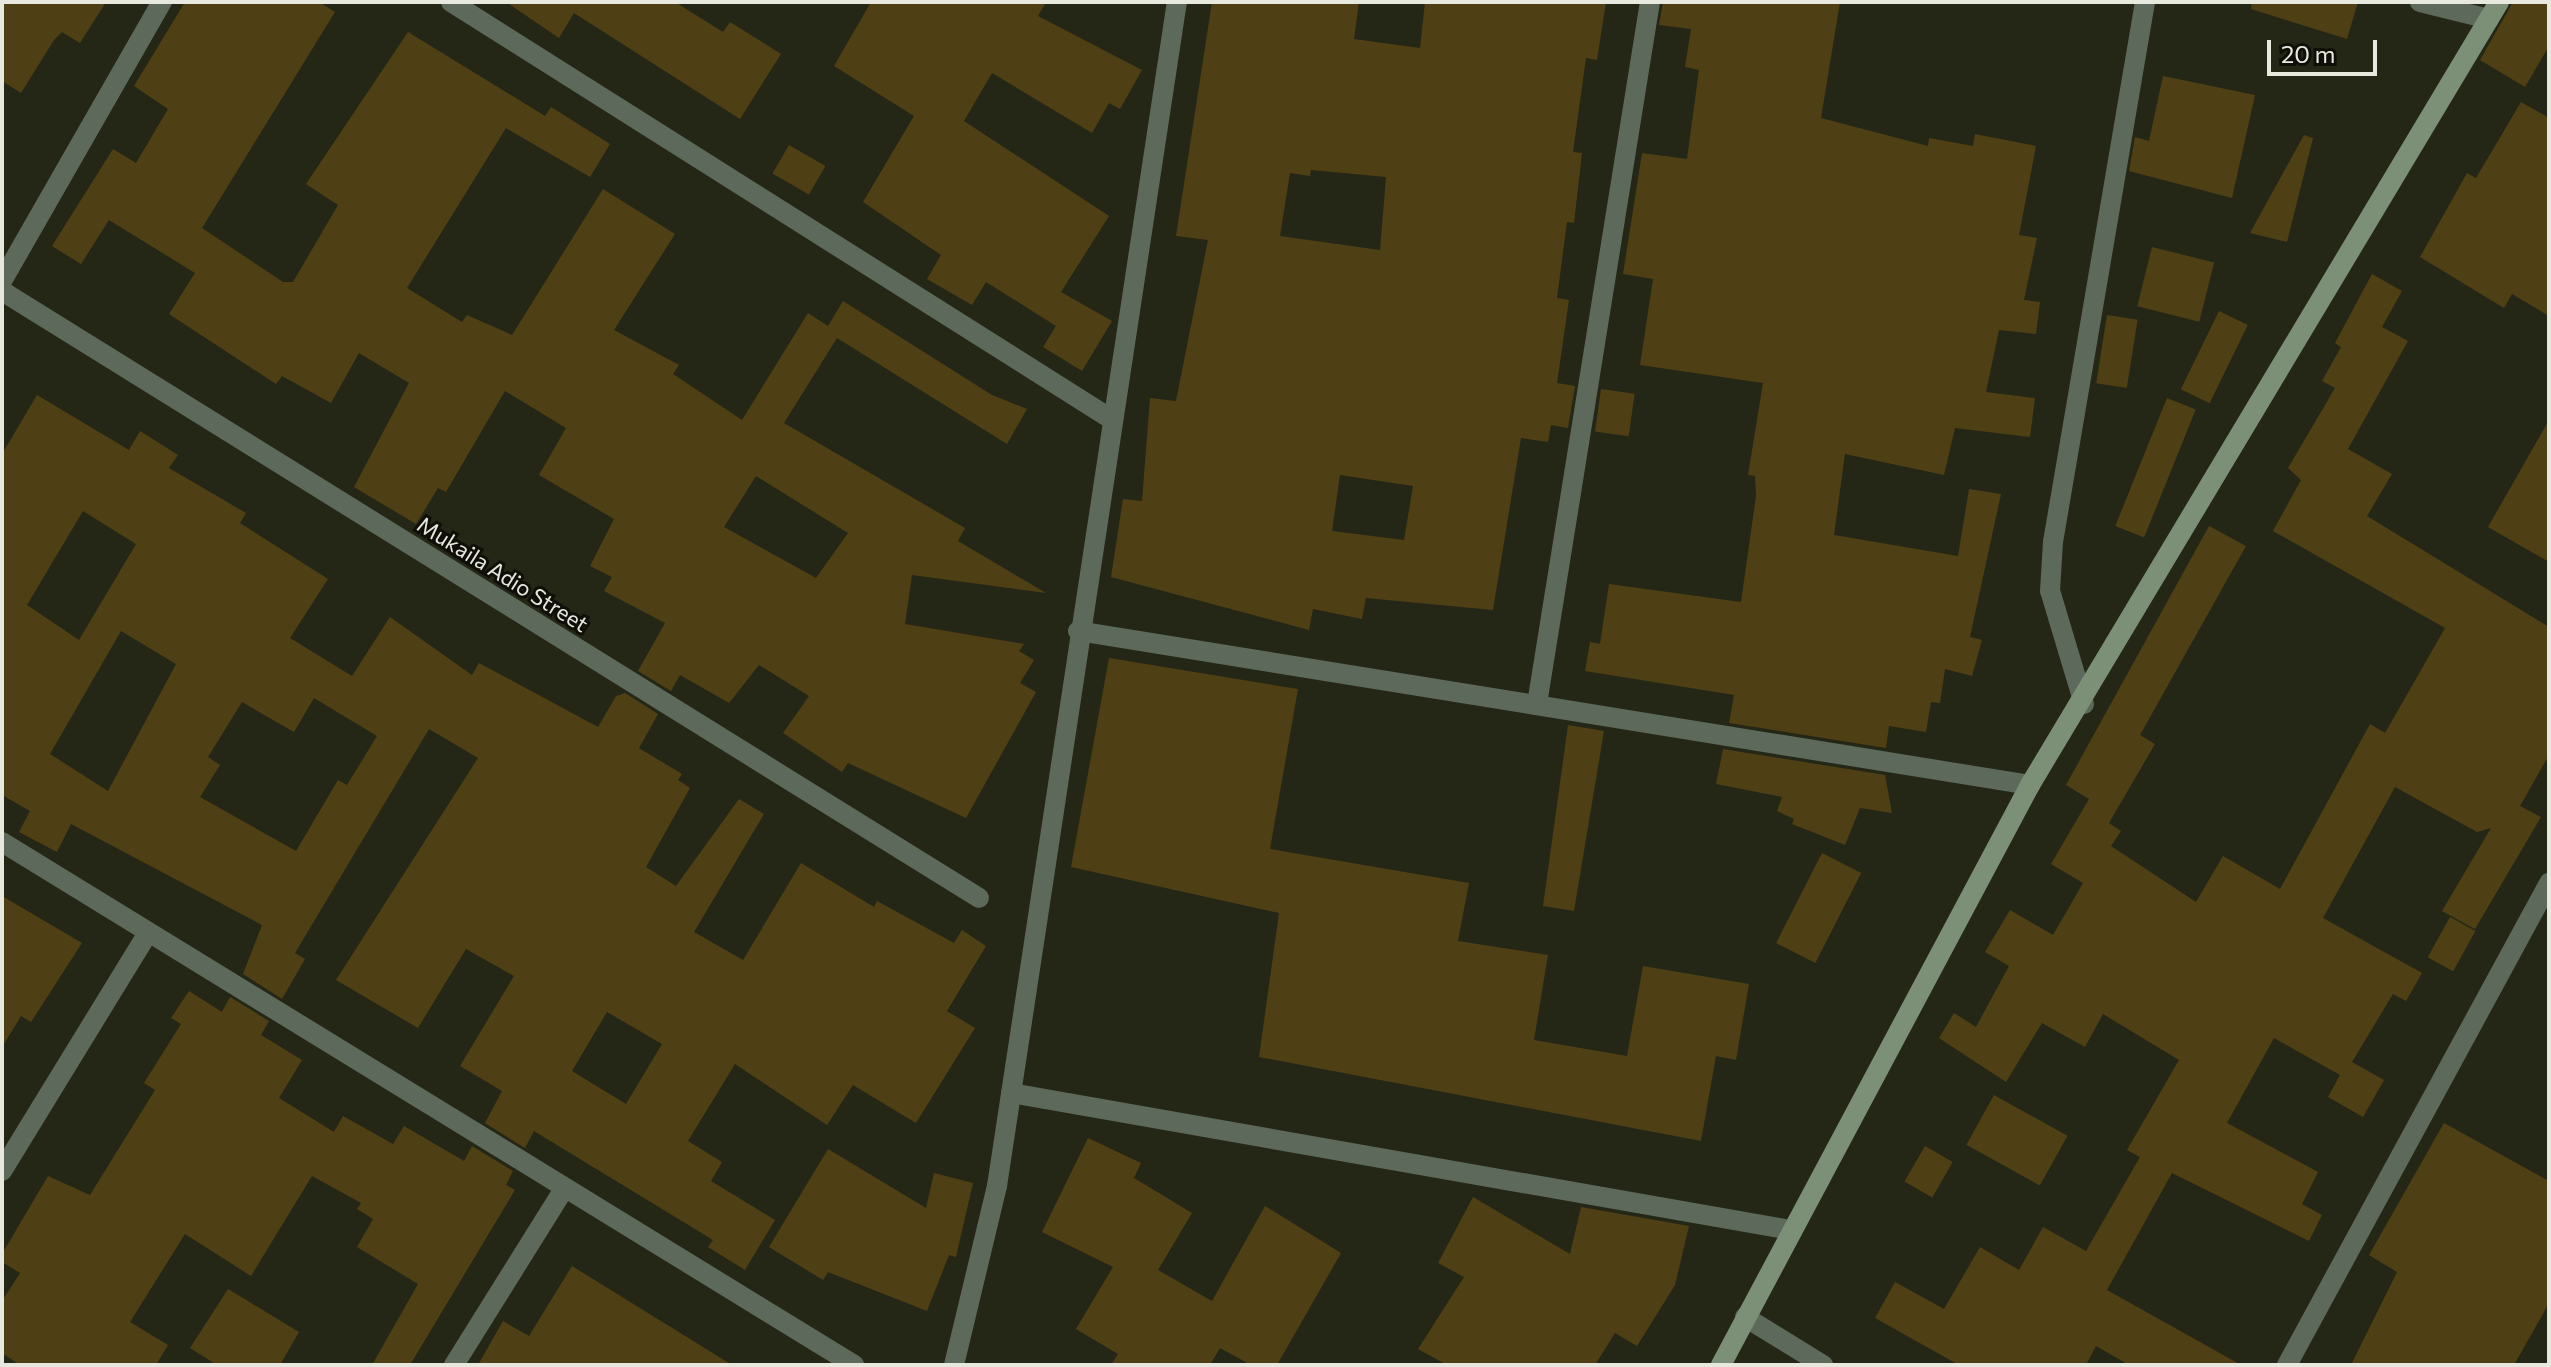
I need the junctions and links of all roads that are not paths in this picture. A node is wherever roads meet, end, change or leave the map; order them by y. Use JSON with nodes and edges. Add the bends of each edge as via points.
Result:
{"nodes":[{"id":1,"x":162,"y":2,"type":"edge"},
{"id":2,"x":451,"y":2,"type":"edge"},
{"id":3,"x":1177,"y":2,"type":"edge"},
{"id":4,"x":1650,"y":2,"type":"edge"},
{"id":5,"x":2145,"y":2,"type":"edge"},
{"id":6,"x":2420,"y":2,"type":"edge"},
{"id":7,"x":2494,"y":10,"type":"edge"},
{"id":8,"x":2,"y":281,"type":"edge"},
{"id":9,"x":2,"y":291,"type":"edge"},
{"id":10,"x":1108,"y":417,"type":"junction"},
{"id":11,"x":1078,"y":631,"type":"junction"},
{"id":12,"x":1537,"y":704,"type":"junction"},
{"id":13,"x":2084,"y":704,"type":"junction"},
{"id":14,"x":2030,"y":785,"type":"junction"},
{"id":15,"x":2,"y":842,"type":"edge"},
{"id":16,"x":2549,"y":883,"type":"edge"},
{"id":17,"x":979,"y":898,"type":"dead end"},
{"id":18,"x":147,"y":934,"type":"junction"},
{"id":19,"x":1011,"y":1093,"type":"junction"},
{"id":20,"x":2,"y":1171,"type":"edge"},
{"id":21,"x":562,"y":1192,"type":"junction"},
{"id":22,"x":1790,"y":1230,"type":"junction"},
{"id":23,"x":1745,"y":1317,"type":"junction"},
{"id":24,"x":454,"y":1365,"type":"edge"},
{"id":25,"x":854,"y":1365,"type":"edge"},
{"id":26,"x":954,"y":1365,"type":"edge"},
{"id":27,"x":1721,"y":1365,"type":"edge"},
{"id":28,"x":1823,"y":1365,"type":"edge"},
{"id":29,"x":2287,"y":1365,"type":"edge"}],
"edges":[{"from":1,"to":8,"type":"street"},
{"from":2,"to":10,"type":"street"},
{"from":3,"to":10,"type":"street"},
{"from":4,"to":12,"type":"street"},
{"from":5,"to":13,"type":"street","via":[[2053,542],[2050,591]]},
{"from":6,"to":7,"type":"street"},
{"from":7,"to":13,"type":"street"},
{"from":9,"to":17,"type":"street","name":"Mukaila Adio Street"},
{"from":10,"to":11,"type":"street"},
{"from":11,"to":12,"type":"street"},
{"from":11,"to":19,"type":"street"},
{"from":12,"to":14,"type":"street"},
{"from":13,"to":14,"type":"street"},
{"from":14,"to":22,"type":"street"},
{"from":15,"to":18,"type":"street"},
{"from":16,"to":29,"type":"street"},
{"from":18,"to":20,"type":"street"},
{"from":18,"to":21,"type":"street"},
{"from":19,"to":22,"type":"street"},
{"from":19,"to":26,"type":"street"},
{"from":21,"to":24,"type":"street"},
{"from":21,"to":25,"type":"street"},
{"from":22,"to":23,"type":"street"},
{"from":23,"to":27,"type":"street"},
{"from":23,"to":28,"type":"street"}]}
